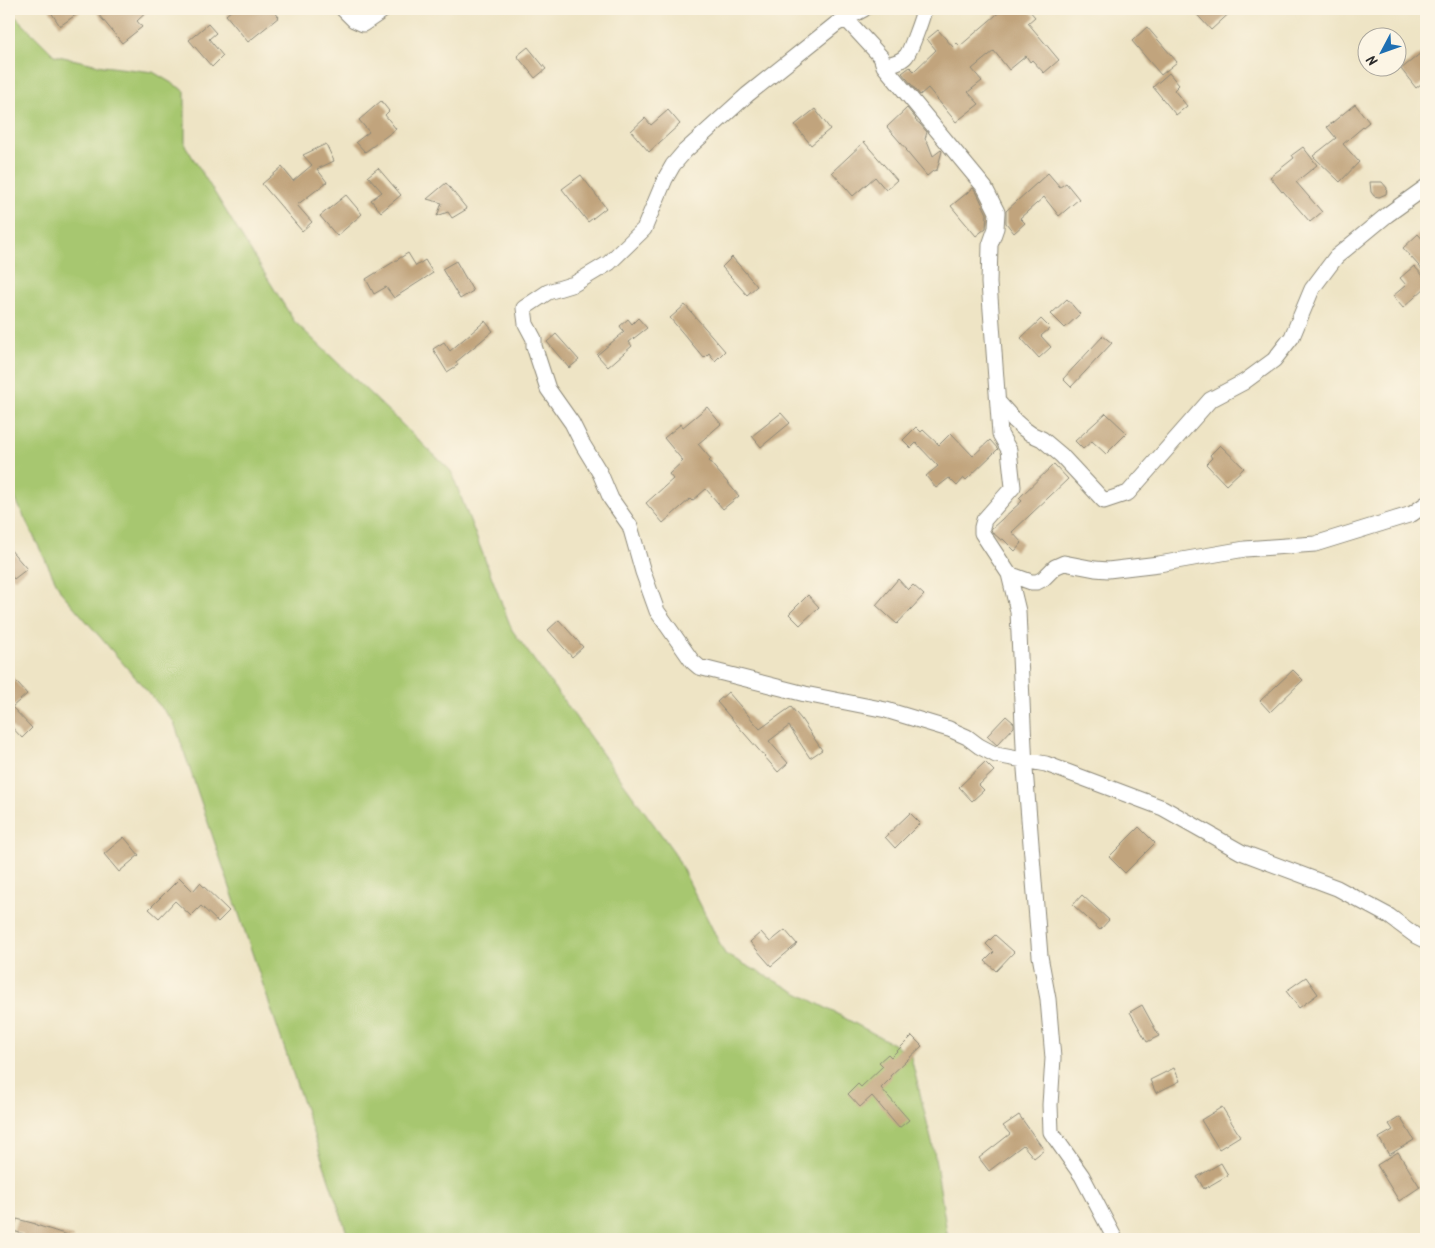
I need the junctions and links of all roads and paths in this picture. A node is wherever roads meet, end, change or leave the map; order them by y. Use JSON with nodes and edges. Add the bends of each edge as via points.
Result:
{"nodes":[{"id":1,"x":343,"y":9,"type":"edge"},
{"id":2,"x":385,"y":9,"type":"edge"},
{"id":3,"x":864,"y":9,"type":"edge"},
{"id":4,"x":924,"y":9,"type":"edge"},
{"id":5,"x":846,"y":19,"type":"junction"},
{"id":6,"x":884,"y":66,"type":"junction"},
{"id":7,"x":1426,"y":187,"type":"edge"},
{"id":8,"x":999,"y":403,"type":"junction"},
{"id":9,"x":1426,"y":504,"type":"edge"},
{"id":10,"x":1009,"y":574,"type":"junction"},
{"id":11,"x":1024,"y":734,"type":"junction"},
{"id":12,"x":1025,"y":761,"type":"junction"},
{"id":13,"x":1046,"y":764,"type":"junction"},
{"id":14,"x":1426,"y":941,"type":"edge"},
{"id":15,"x":1115,"y":1239,"type":"edge"}],
"edges":[{"from":1,"to":2,"type":"street","via":[[363,24]]},
{"from":3,"to":5,"type":"street"},
{"from":4,"to":6,"type":"street","via":[[906,56]]},
{"from":5,"to":6,"type":"street","via":[[881,57]]},
{"from":5,"to":12,"type":"street","via":[[747,95],[685,151],[673,165],[644,229],[609,263],[574,284],[548,292],[524,308],[526,324],[534,339],[548,388],[600,473],[611,499],[630,526],[654,605],[696,665],[805,694],[886,710],[949,729],[996,755]]},
{"from":6,"to":8,"type":"street","via":[[985,188],[997,212],[990,244],[989,283]]},
{"from":7,"to":8,"type":"street","via":[[1336,256],[1312,288],[1292,337],[1274,360],[1244,382],[1210,400],[1128,494],[1104,501],[1061,455],[1020,425]]},
{"from":8,"to":10,"type":"street","via":[[1000,434],[1009,450],[1013,487],[984,520],[982,534]]},
{"from":9,"to":10,"type":"street","via":[[1412,514],[1315,544],[1245,549],[1108,570],[1064,563],[1037,582]]},
{"from":10,"to":11,"type":"street","via":[[1018,610]]},
{"from":11,"to":12,"type":"street"},
{"from":11,"to":13,"type":"street"},
{"from":12,"to":13,"type":"street"},
{"from":12,"to":15,"type":"street","via":[[1040,956],[1053,1058],[1051,1132],[1082,1176]]},
{"from":13,"to":14,"type":"street","via":[[1162,808],[1241,852],[1337,888],[1389,916]]}]}
